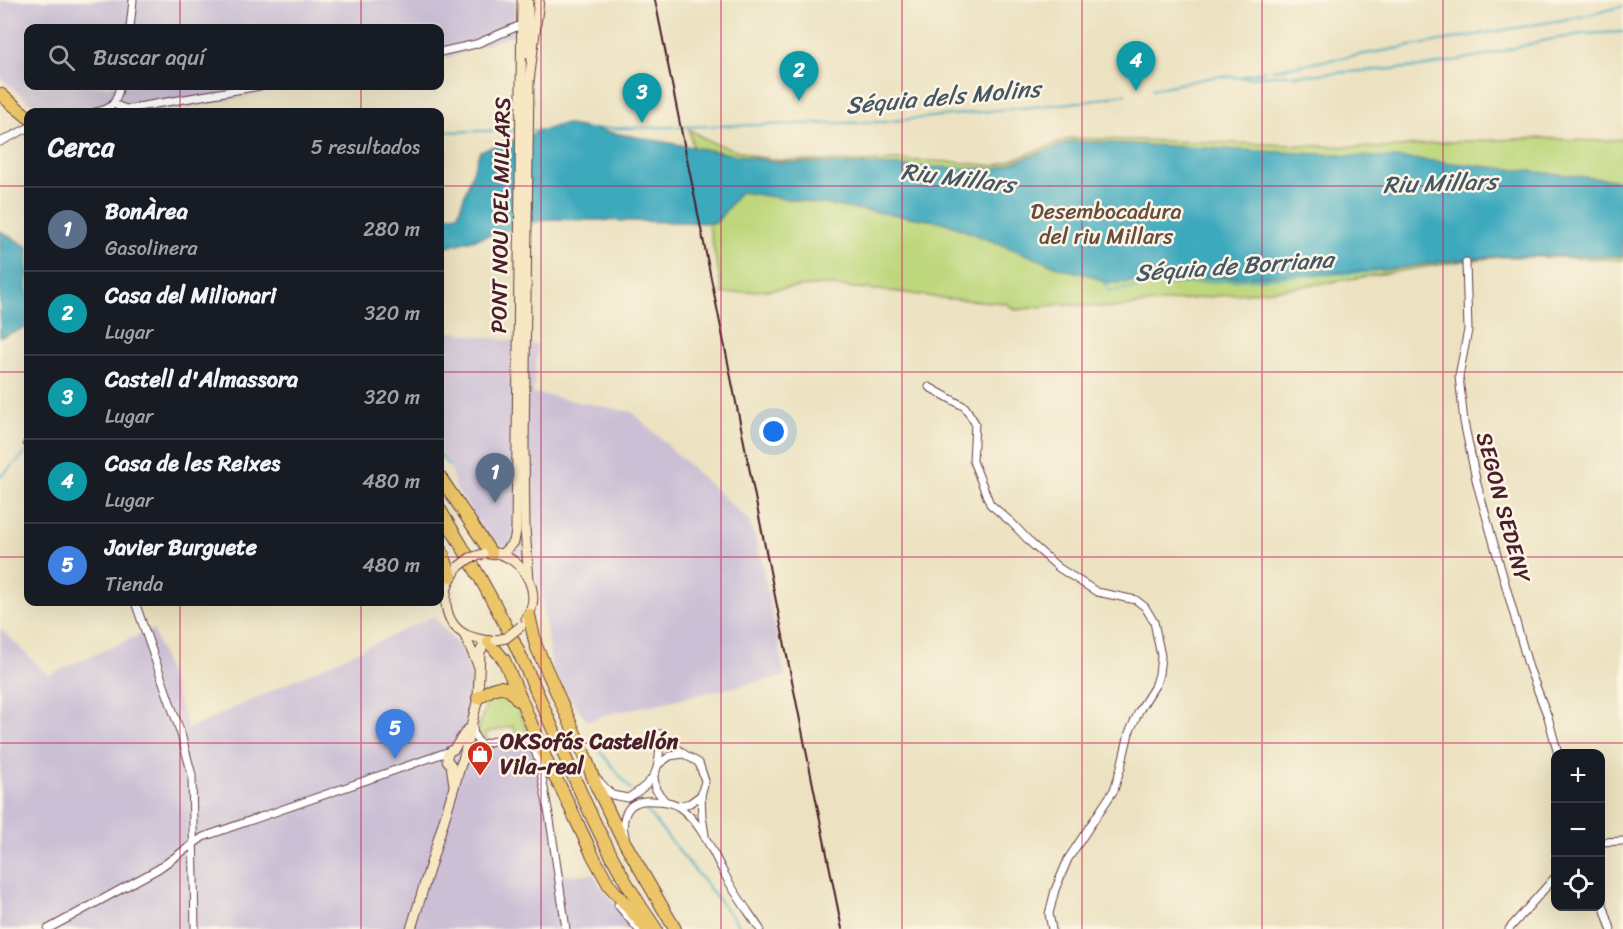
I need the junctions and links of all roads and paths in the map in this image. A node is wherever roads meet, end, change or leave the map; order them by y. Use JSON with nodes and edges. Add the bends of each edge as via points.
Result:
{"nodes":[{"id":1,"x":133,"y":0,"type":"edge"},
{"id":2,"x":522,"y":0,"type":"edge"},
{"id":3,"x":528,"y":0,"type":"edge"},
{"id":4,"x":539,"y":0,"type":"edge"},
{"id":5,"x":130,"y":24,"type":"edge"},
{"id":6,"x":522,"y":25,"type":"junction"},
{"id":7,"x":444,"y":51,"type":"edge"},
{"id":8,"x":525,"y":82,"type":"junction"},
{"id":9,"x":119,"y":90,"type":"edge"},
{"id":10,"x":237,"y":90,"type":"edge"},
{"id":11,"x":0,"y":94,"type":"edge"},
{"id":12,"x":113,"y":104,"type":"junction"},
{"id":13,"x":109,"y":108,"type":"edge"},
{"id":14,"x":123,"y":108,"type":"edge"},
{"id":15,"x":132,"y":108,"type":"edge"},
{"id":16,"x":24,"y":114,"type":"edge"},
{"id":17,"x":24,"y":130,"type":"edge"},
{"id":18,"x":0,"y":142,"type":"edge"},
{"id":19,"x":1466,"y":262,"type":"dead end"},
{"id":20,"x":521,"y":349,"type":"junction"},
{"id":21,"x":929,"y":387,"type":"dead end"},
{"id":22,"x":444,"y":483,"type":"edge"},
{"id":23,"x":444,"y":517,"type":"edge"},
{"id":24,"x":492,"y":553,"type":"junction"},
{"id":25,"x":444,"y":554,"type":"edge"},
{"id":26,"x":455,"y":572,"type":"junction"},
{"id":27,"x":530,"y":580,"type":"junction"},
{"id":28,"x":136,"y":606,"type":"edge"},
{"id":29,"x":529,"y":615,"type":"junction"},
{"id":30,"x":464,"y":634,"type":"junction"},
{"id":31,"x":490,"y":641,"type":"junction"},
{"id":32,"x":478,"y":667,"type":"junction"},
{"id":33,"x":478,"y":698,"type":"junction"},
{"id":34,"x":529,"y":721,"type":"junction"},
{"id":35,"x":472,"y":723,"type":"junction"},
{"id":36,"x":1557,"y":749,"type":"edge"},
{"id":37,"x":452,"y":750,"type":"junction"},
{"id":38,"x":684,"y":754,"type":"junction"},
{"id":39,"x":585,"y":756,"type":"junction"},
{"id":40,"x":428,"y":759,"type":"junction"},
{"id":41,"x":462,"y":759,"type":"junction"},
{"id":42,"x":449,"y":764,"type":"junction"},
{"id":43,"x":659,"y":764,"type":"junction"},
{"id":44,"x":550,"y":769,"type":"junction"},
{"id":45,"x":654,"y":777,"type":"junction"},
{"id":46,"x":454,"y":787,"type":"junction"},
{"id":47,"x":701,"y":795,"type":"junction"},
{"id":48,"x":665,"y":801,"type":"junction"},
{"id":49,"x":678,"y":806,"type":"junction"},
{"id":50,"x":706,"y":840,"type":"junction"},
{"id":51,"x":1623,"y":841,"type":"edge"},
{"id":52,"x":1605,"y":842,"type":"edge"},
{"id":53,"x":192,"y":844,"type":"junction"},
{"id":54,"x":627,"y":844,"type":"junction"},
{"id":55,"x":1551,"y":882,"type":"edge"},
{"id":56,"x":1605,"y":910,"type":"edge"},
{"id":57,"x":48,"y":929,"type":"edge"},
{"id":58,"x":195,"y":929,"type":"edge"},
{"id":59,"x":411,"y":929,"type":"edge"},
{"id":60,"x":566,"y":929,"type":"edge"},
{"id":61,"x":638,"y":929,"type":"edge"},
{"id":62,"x":647,"y":929,"type":"edge"},
{"id":63,"x":656,"y":929,"type":"edge"},
{"id":64,"x":675,"y":929,"type":"edge"},
{"id":65,"x":760,"y":929,"type":"edge"},
{"id":66,"x":1052,"y":929,"type":"edge"},
{"id":67,"x":1509,"y":929,"type":"edge"},
{"id":68,"x":1611,"y":929,"type":"edge"}],
"edges":[{"from":1,"to":5,"type":"street"},
{"from":2,"to":6,"type":"main road"},
{"from":3,"to":8,"type":"main road"},
{"from":4,"to":8,"type":"main road"},
{"from":6,"to":7,"type":"street","via":[[476,44]]},
{"from":6,"to":8,"type":"main road"},
{"from":8,"to":20,"type":"main road","name":"PONT NOU DEL MILLARS"},
{"from":9,"to":12,"type":"street"},
{"from":10,"to":15,"type":"street"},
{"from":11,"to":16,"type":"highway"},
{"from":12,"to":13,"type":"street"},
{"from":12,"to":14,"type":"street"},
{"from":17,"to":18,"type":"street"},
{"from":19,"to":36,"type":"street","name":"SEGON SEDENY","via":[[1468,330],[1459,376],[1464,422],[1477,484],[1529,668]]},
{"from":20,"to":24,"type":"main road","via":[[516,531],[514,542]]},
{"from":20,"to":27,"type":"main road","via":[[525,529]]},
{"from":21,"to":66,"type":"street","via":[[965,407],[975,423],[973,461],[990,504],[1059,568],[1097,592],[1136,600],[1154,622],[1161,656],[1156,684],[1129,733],[1114,790],[1068,859],[1049,914]]},
{"from":22,"to":24,"type":"highway"},
{"from":23,"to":63,"type":"highway","via":[[512,639],[611,856]]},
{"from":24,"to":26,"type":"main road","bridge":true,"via":[[470,558]]},
{"from":24,"to":27,"type":"main road","via":[[513,560]]},
{"from":25,"to":26,"type":"highway"},
{"from":26,"to":30,"type":"main road","via":[[447,585],[446,604],[452,621]]},
{"from":27,"to":29,"type":"main road","via":[[533,592]]},
{"from":28,"to":53,"type":"street","via":[[182,734],[192,775]]},
{"from":29,"to":31,"type":"main road","bridge":true,"via":[[506,638]]},
{"from":29,"to":39,"type":"highway","via":[[536,646]]},
{"from":30,"to":31,"type":"main road"},
{"from":30,"to":32,"type":"main road"},
{"from":31,"to":32,"type":"main road","via":[[480,652]]},
{"from":31,"to":34,"type":"highway","via":[[504,660]]},
{"from":32,"to":33,"type":"main road"},
{"from":33,"to":34,"type":"highway","via":[[492,688],[510,689]]},
{"from":33,"to":35,"type":"main road"},
{"from":34,"to":44,"type":"highway"},
{"from":35,"to":37,"type":"main road"},
{"from":35,"to":41,"type":"main road"},
{"from":35,"to":60,"type":"street","via":[[480,745],[513,735],[535,751]]},
{"from":37,"to":40,"type":"street"},
{"from":37,"to":41,"type":"main road","via":[[461,751]]},
{"from":37,"to":42,"type":"main road","via":[[446,758]]},
{"from":38,"to":43,"type":"street","via":[[670,756]]},
{"from":38,"to":43,"type":"street","via":[[660,734]]},
{"from":38,"to":47,"type":"street","via":[[699,763],[705,781]]},
{"from":39,"to":45,"type":"street","via":[[598,782],[612,795],[628,798]]},
{"from":39,"to":54,"type":"highway"},
{"from":40,"to":42,"type":"street"},
{"from":40,"to":53,"type":"street"},
{"from":41,"to":42,"type":"main road","via":[[456,766]]},
{"from":41,"to":46,"type":"main road"},
{"from":42,"to":46,"type":"main road"},
{"from":43,"to":45,"type":"street"},
{"from":44,"to":61,"type":"street","via":[[606,889]]},
{"from":44,"to":62,"type":"highway","via":[[609,885]]},
{"from":45,"to":48,"type":"street","via":[[656,790]]},
{"from":46,"to":59,"type":"main road"},
{"from":47,"to":49,"type":"street"},
{"from":47,"to":50,"type":"street"},
{"from":48,"to":49,"type":"street"},
{"from":48,"to":54,"type":"street","via":[[644,800],[631,806],[624,817]]},
{"from":49,"to":50,"type":"street","via":[[694,820]]},
{"from":50,"to":65,"type":"street"},
{"from":51,"to":52,"type":"street"},
{"from":53,"to":57,"type":"street","via":[[158,869]]},
{"from":53,"to":58,"type":"street"},
{"from":54,"to":64,"type":"highway"},
{"from":55,"to":67,"type":"street"},
{"from":56,"to":68,"type":"street"}]}
